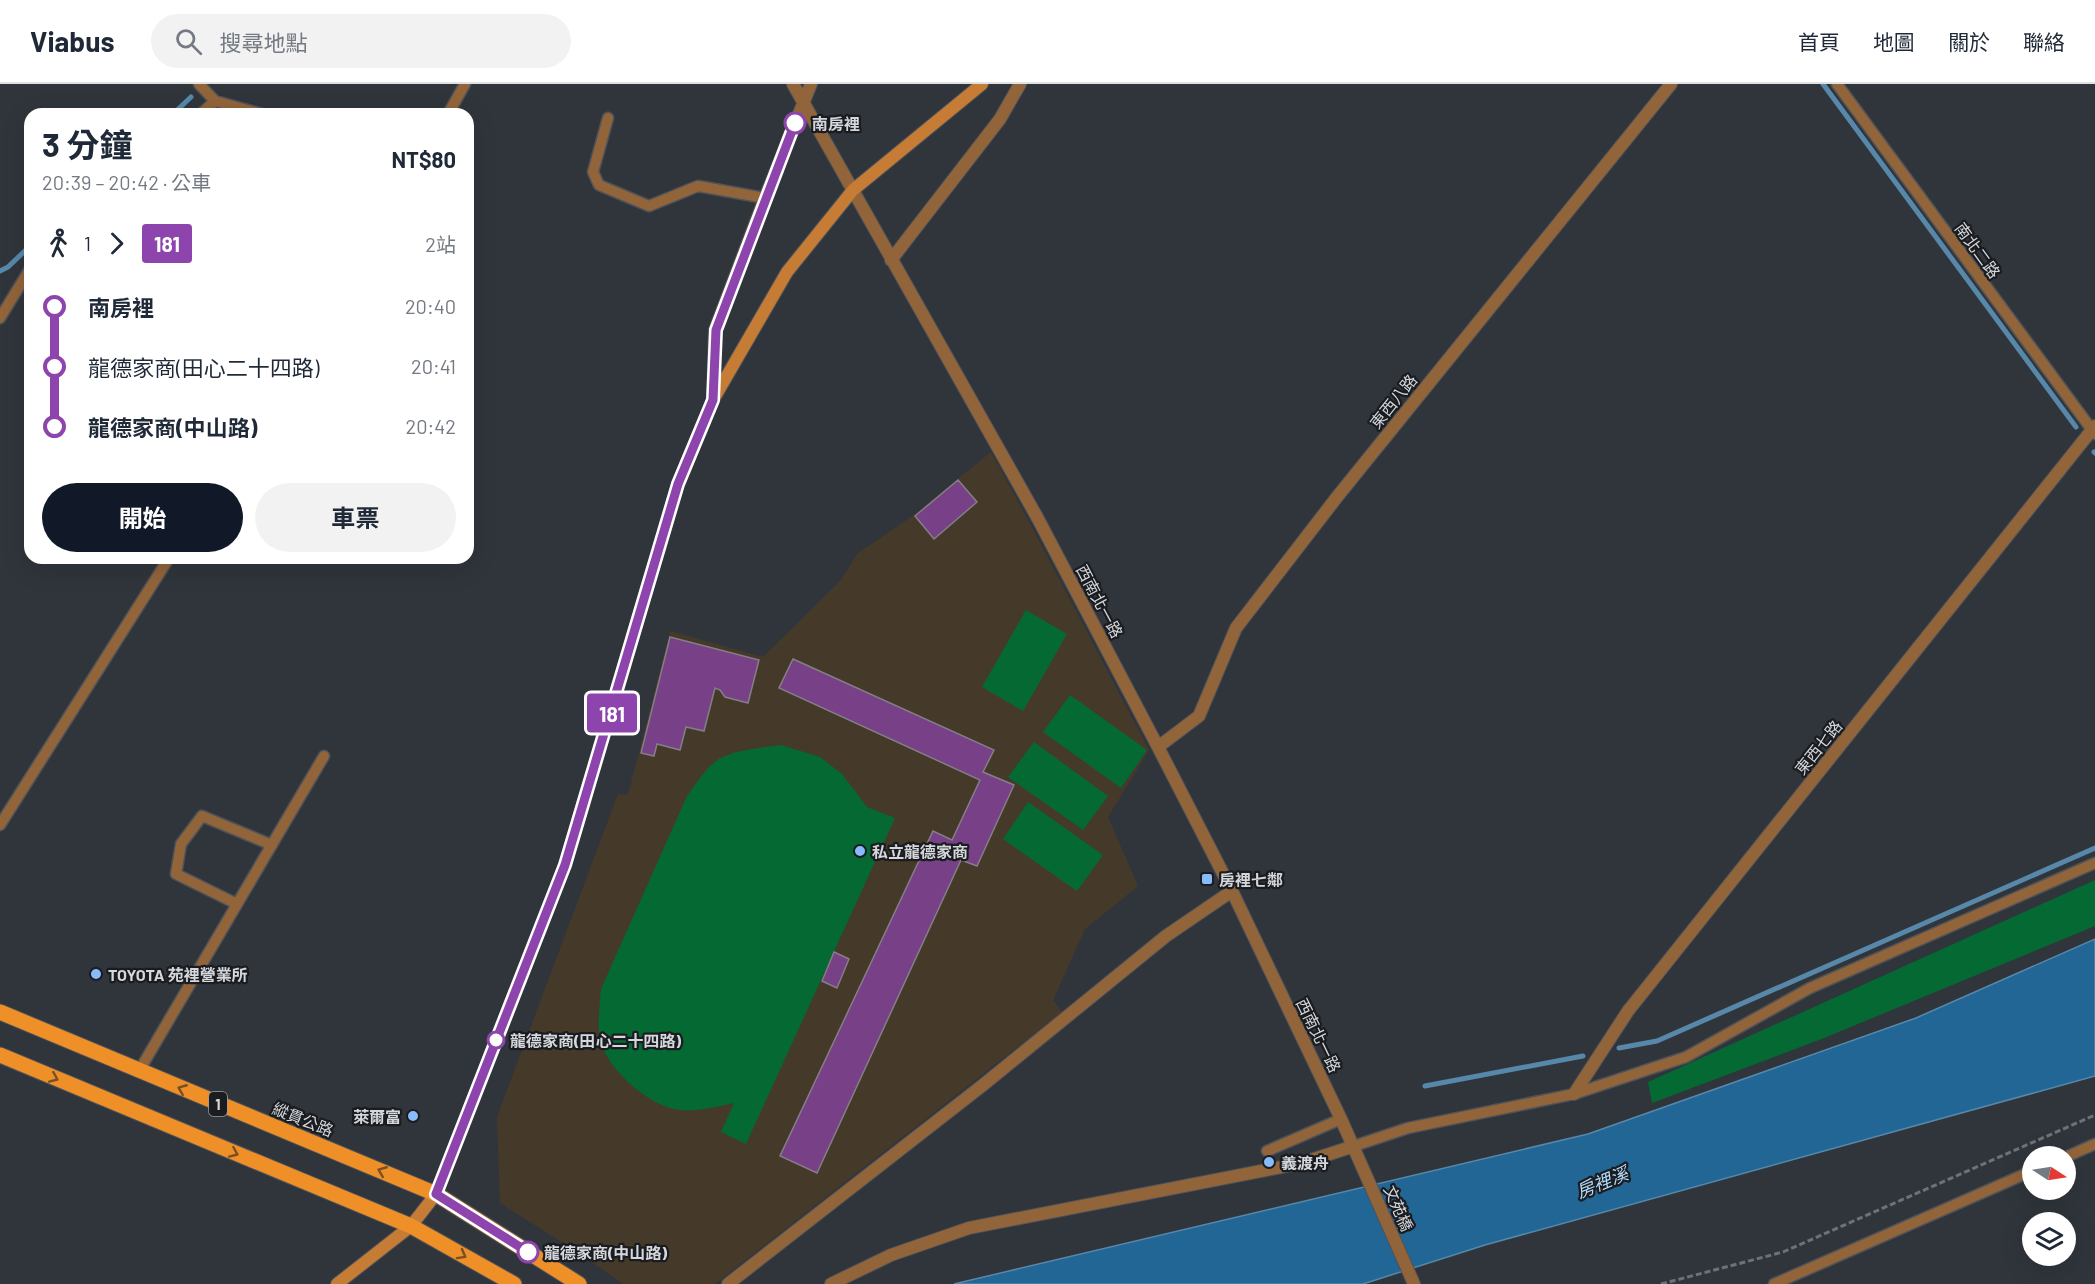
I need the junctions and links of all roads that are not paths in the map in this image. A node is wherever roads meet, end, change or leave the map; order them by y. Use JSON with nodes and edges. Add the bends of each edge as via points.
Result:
{"nodes":[{"id":1,"x":200,"y":84,"type":"edge"},
{"id":2,"x":465,"y":84,"type":"edge"},
{"id":3,"x":793,"y":84,"type":"edge"},
{"id":4,"x":811,"y":84,"type":"edge"},
{"id":5,"x":982,"y":84,"type":"edge"},
{"id":6,"x":1020,"y":84,"type":"edge"},
{"id":7,"x":1671,"y":84,"type":"edge"},
{"id":8,"x":1837,"y":84,"type":"edge"},
{"id":9,"x":215,"y":101,"type":"junction"},
{"id":10,"x":802,"y":105,"type":"junction"},
{"id":11,"x":207,"y":108,"type":"edge"},
{"id":12,"x":240,"y":108,"type":"edge"},
{"id":13,"x":451,"y":108,"type":"edge"},
{"id":14,"x":608,"y":118,"type":"dead end"},
{"id":15,"x":853,"y":190,"type":"junction"},
{"id":16,"x":765,"y":198,"type":"junction"},
{"id":17,"x":891,"y":260,"type":"junction"},
{"id":18,"x":24,"y":279,"type":"edge"},
{"id":19,"x":0,"y":318,"type":"edge"},
{"id":20,"x":713,"y":400,"type":"junction"},
{"id":21,"x":2094,"y":430,"type":"edge"},
{"id":22,"x":165,"y":564,"type":"edge"},
{"id":23,"x":1158,"y":747,"type":"junction"},
{"id":24,"x":324,"y":756,"type":"dead end"},
{"id":25,"x":0,"y":825,"type":"edge"},
{"id":26,"x":272,"y":845,"type":"junction"},
{"id":27,"x":2095,"y":862,"type":"edge"},
{"id":28,"x":1232,"y":891,"type":"junction"},
{"id":29,"x":237,"y":904,"type":"junction"},
{"id":30,"x":0,"y":1012,"type":"edge"},
{"id":31,"x":0,"y":1055,"type":"edge"},
{"id":32,"x":139,"y":1071,"type":"junction"},
{"id":33,"x":1574,"y":1094,"type":"junction"},
{"id":34,"x":1341,"y":1119,"type":"junction"},
{"id":35,"x":2095,"y":1143,"type":"edge"},
{"id":36,"x":1354,"y":1146,"type":"junction"},
{"id":37,"x":1267,"y":1151,"type":"dead end"},
{"id":38,"x":2076,"y":1152,"type":"edge"},
{"id":39,"x":2022,"y":1176,"type":"edge"},
{"id":40,"x":436,"y":1194,"type":"junction"},
{"id":41,"x":411,"y":1226,"type":"junction"},
{"id":42,"x":337,"y":1284,"type":"edge"},
{"id":43,"x":514,"y":1284,"type":"edge"},
{"id":44,"x":579,"y":1284,"type":"edge"},
{"id":45,"x":728,"y":1284,"type":"edge"},
{"id":46,"x":831,"y":1284,"type":"edge"},
{"id":47,"x":1414,"y":1284,"type":"edge"},
{"id":48,"x":1774,"y":1284,"type":"edge"}],
"edges":[{"from":1,"to":9,"type":"lane"},
{"from":2,"to":13,"type":"lane"},
{"from":3,"to":10,"type":"street","name":"西南北一路"},
{"from":4,"to":10,"type":"street"},
{"from":5,"to":15,"type":"main road"},
{"from":6,"to":17,"type":"street","via":[[1000,119]]},
{"from":7,"to":23,"type":"street","name":"東西八路","via":[[1236,628],[1200,716]]},
{"from":8,"to":21,"type":"lane","name":"南北二路"},
{"from":9,"to":11,"type":"lane"},
{"from":9,"to":12,"type":"lane"},
{"from":10,"to":15,"type":"street","name":"西南北一路"},
{"from":10,"to":16,"type":"street"},
{"from":14,"to":16,"type":"lane","via":[[593,172],[599,185],[649,206],[698,186]]},
{"from":15,"to":17,"type":"street","name":"西南北一路"},
{"from":15,"to":20,"type":"main road","via":[[787,272]]},
{"from":16,"to":20,"type":"street","via":[[716,330]]},
{"from":17,"to":23,"type":"street","name":"西南北一路","via":[[1037,517]]},
{"from":18,"to":19,"type":"lane"},
{"from":20,"to":40,"type":"main road","via":[[678,484],[565,865]]},
{"from":21,"to":33,"type":"street","name":"東西七路","via":[[1628,1011]]},
{"from":22,"to":25,"type":"lane"},
{"from":23,"to":28,"type":"street","name":"西南北一路"},
{"from":24,"to":26,"type":"lane"},
{"from":26,"to":29,"type":"lane"},
{"from":26,"to":29,"type":"lane","via":[[202,816],[181,844],[176,874]]},
{"from":27,"to":33,"type":"lane","via":[[1810,987],[1686,1057]]},
{"from":28,"to":34,"type":"street","name":"西南北一路"},
{"from":28,"to":45,"type":"street","via":[[1166,936]]},
{"from":29,"to":32,"type":"lane"},
{"from":30,"to":32,"type":"main road","name":"縱貫公路","number":"1"},
{"from":31,"to":41,"type":"main road","number":"1","one_way":true},
{"from":40,"to":32,"type":"main road","name":"縱貫公路","number":"1","one_way":true},
{"from":33,"to":36,"type":"lane","via":[[1408,1128]]},
{"from":34,"to":36,"type":"street","name":"西南北一路"},
{"from":34,"to":37,"type":"lane"},
{"from":35,"to":38,"type":"lane"},
{"from":36,"to":46,"type":"street","via":[[1302,1163],[969,1228],[891,1255]]},
{"from":36,"to":47,"type":"street","name":"文苑橋"},
{"from":39,"to":48,"type":"lane"},
{"from":40,"to":41,"type":"main road"},
{"from":40,"to":44,"type":"main road","name":"縱貫公路","number":"1"},
{"from":41,"to":42,"type":"main road"},
{"from":41,"to":43,"type":"main road","number":"1","one_way":true}]}
